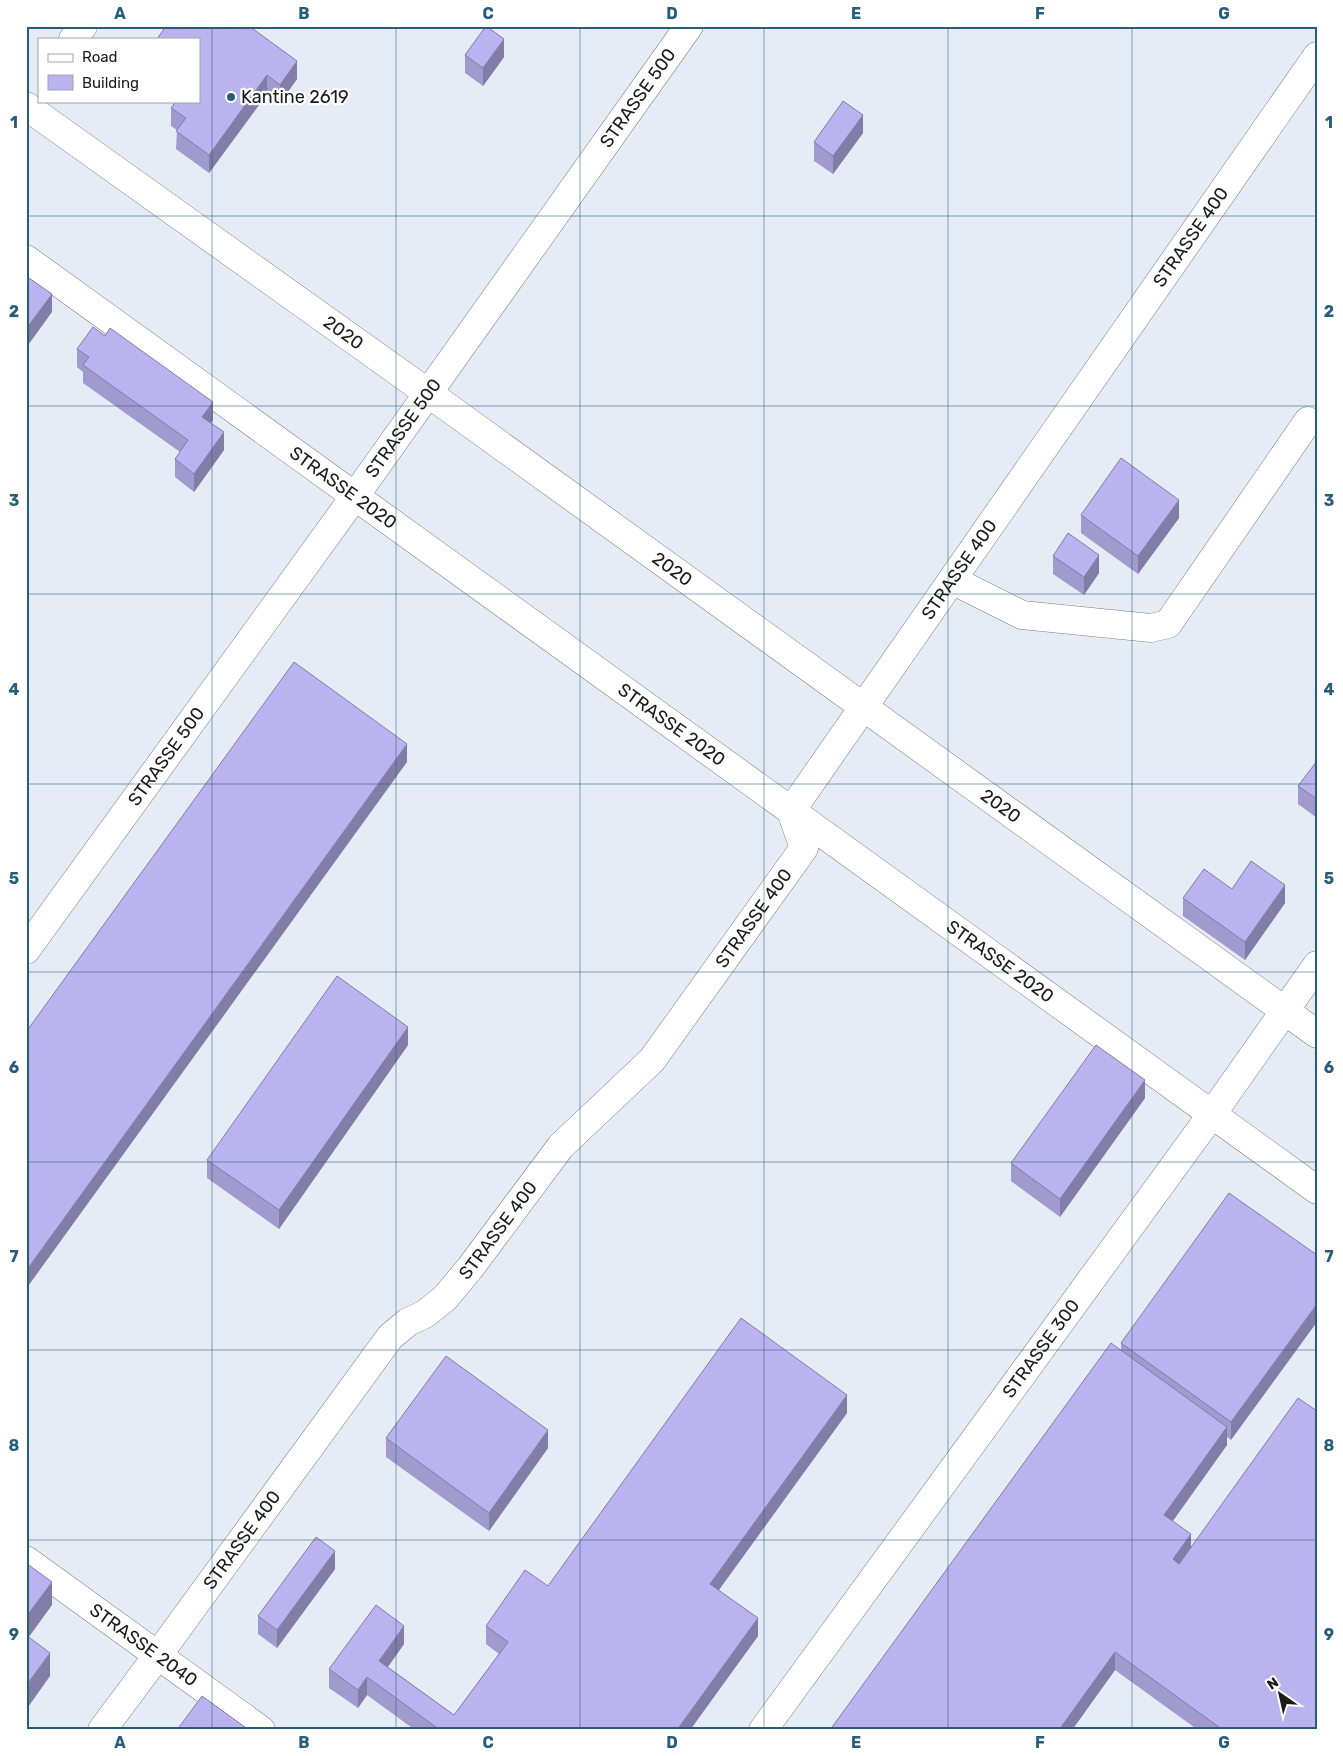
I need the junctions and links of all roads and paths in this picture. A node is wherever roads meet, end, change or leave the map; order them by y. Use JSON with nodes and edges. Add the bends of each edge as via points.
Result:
{"nodes":[{"id":1,"x":82,"y":26,"type":"edge"},
{"id":2,"x":689,"y":26,"type":"edge"},
{"id":3,"x":74,"y":38,"type":"edge"},
{"id":4,"x":1317,"y":56,"type":"edge"},
{"id":5,"x":38,"y":87,"type":"edge"},
{"id":6,"x":26,"y":104,"type":"edge"},
{"id":7,"x":26,"y":259,"type":"edge"},
{"id":8,"x":428,"y":393,"type":"junction"},
{"id":9,"x":1308,"y":421,"type":"dead end"},
{"id":10,"x":355,"y":496,"type":"junction"},
{"id":11,"x":952,"y":580,"type":"junction"},
{"id":12,"x":863,"y":707,"type":"junction"},
{"id":13,"x":791,"y":811,"type":"junction"},
{"id":14,"x":26,"y":950,"type":"edge"},
{"id":15,"x":1317,"y":965,"type":"edge"},
{"id":16,"x":1285,"y":1010,"type":"junction"},
{"id":17,"x":1317,"y":1034,"type":"edge"},
{"id":18,"x":1212,"y":1114,"type":"junction"},
{"id":19,"x":1317,"y":1190,"type":"edge"},
{"id":20,"x":26,"y":1560,"type":"edge"},
{"id":21,"x":158,"y":1655,"type":"junction"},
{"id":22,"x":102,"y":1730,"type":"edge"},
{"id":23,"x":261,"y":1730,"type":"edge"},
{"id":24,"x":763,"y":1730,"type":"edge"}],
"edges":[{"from":1,"to":3,"type":"lane"},
{"from":2,"to":8,"type":"lane","name":"STRASSE 500"},
{"from":4,"to":11,"type":"lane","name":"STRASSE 400"},
{"from":5,"to":6,"type":"lane"},
{"from":6,"to":8,"type":"lane","name":"2020"},
{"from":7,"to":10,"type":"lane","name":"STRASSE 2020"},
{"from":8,"to":10,"type":"lane","name":"STRASSE 500"},
{"from":8,"to":12,"type":"lane","name":"2020"},
{"from":9,"to":11,"type":"lane","via":[[1168,624],[1151,628],[1022,615]]},
{"from":10,"to":13,"type":"lane","name":"STRASSE 2020"},
{"from":10,"to":14,"type":"lane","name":"STRASSE 500"},
{"from":11,"to":12,"type":"lane","name":"STRASSE 400"},
{"from":12,"to":13,"type":"lane","name":"STRASSE 400"},
{"from":12,"to":16,"type":"lane","name":"2020"},
{"from":13,"to":18,"type":"lane","name":"STRASSE 2020"},
{"from":13,"to":21,"type":"lane","name":"STRASSE 400","via":[[804,848],[652,1060],[561,1146],[445,1298],[390,1337]]},
{"from":15,"to":16,"type":"lane","name":"STRASSE 300"},
{"from":16,"to":17,"type":"lane","name":"2020"},
{"from":16,"to":18,"type":"lane","name":"STRASSE 300"},
{"from":18,"to":19,"type":"lane","name":"STRASSE 2020"},
{"from":18,"to":24,"type":"lane","name":"STRASSE 300"},
{"from":20,"to":21,"type":"lane","name":"STRASSE 2040"},
{"from":21,"to":22,"type":"lane","name":"STRASSE 400"},
{"from":21,"to":23,"type":"lane","name":"STRASSE 2040"}]}
